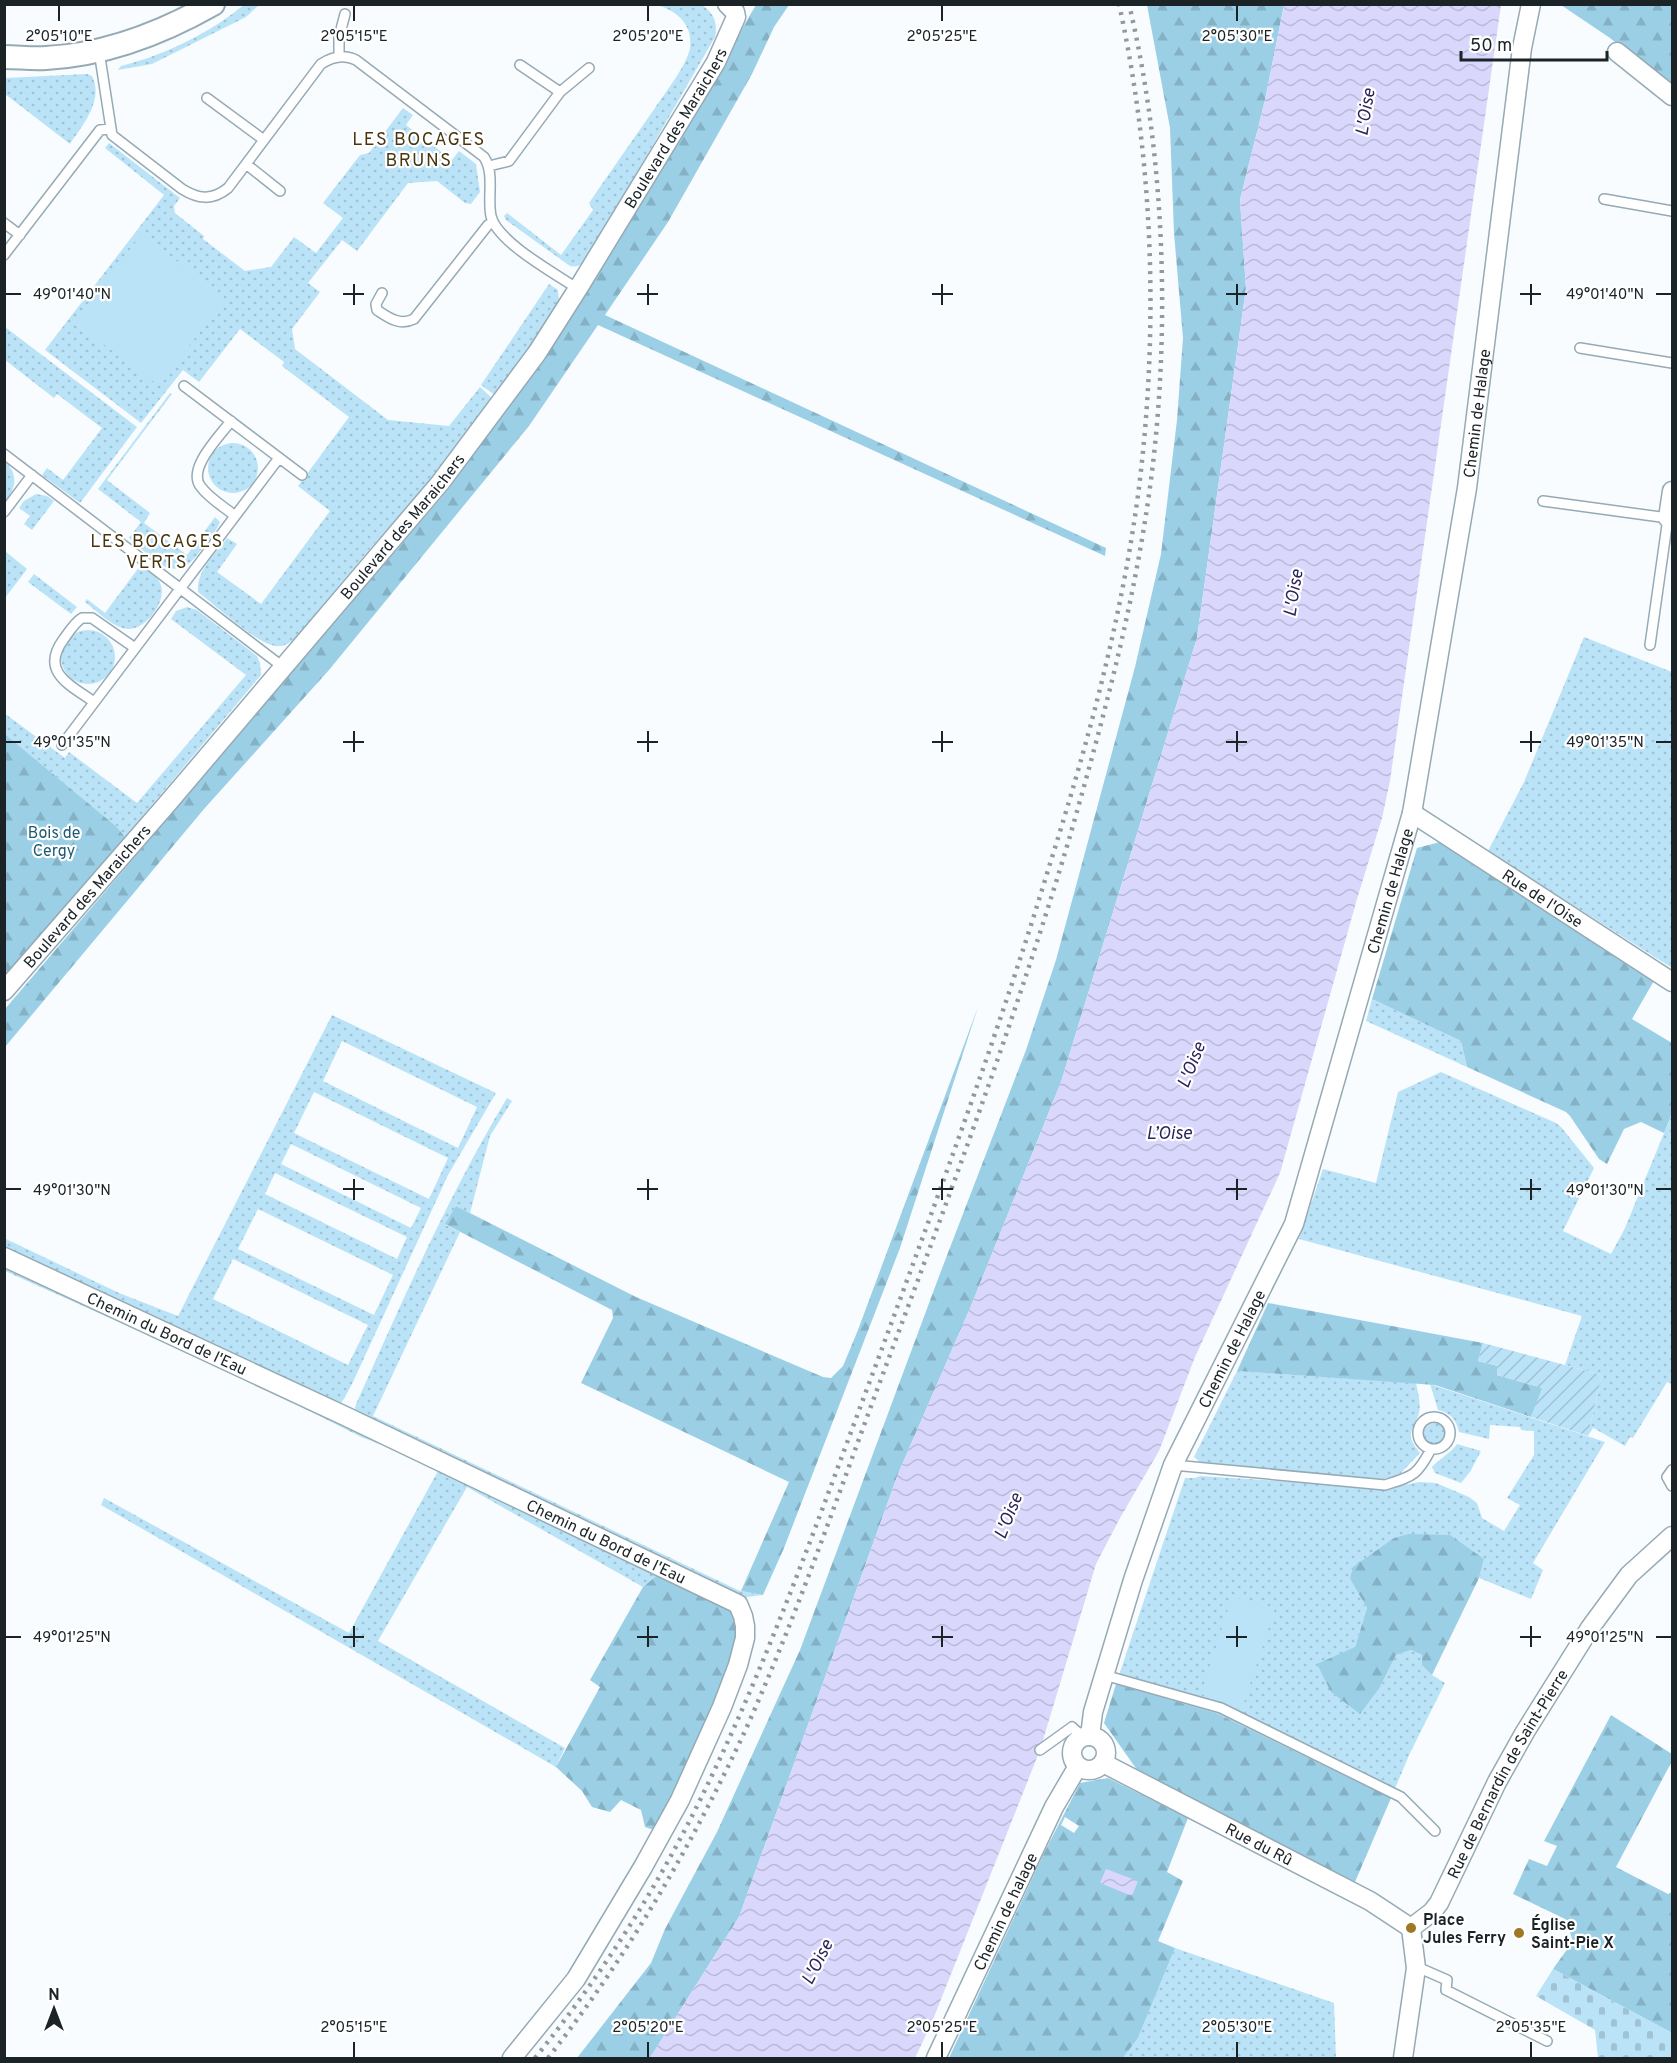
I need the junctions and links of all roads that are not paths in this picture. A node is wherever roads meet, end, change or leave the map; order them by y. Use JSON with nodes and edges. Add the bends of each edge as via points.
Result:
{"nodes":[{"id":1,"x":1531,"y":4,"type":"edge"},
{"id":2,"x":212,"y":5,"type":"edge"},
{"id":3,"x":731,"y":11,"type":"edge"},
{"id":4,"x":345,"y":14,"type":"dead end"},
{"id":5,"x":99,"y":51,"type":"junction"},
{"id":6,"x":1617,"y":52,"type":"dead end"},
{"id":7,"x":4,"y":57,"type":"edge"},
{"id":8,"x":339,"y":57,"type":"junction"},
{"id":9,"x":519,"y":65,"type":"dead end"},
{"id":10,"x":589,"y":68,"type":"dead end"},
{"id":11,"x":560,"y":92,"type":"junction"},
{"id":12,"x":1672,"y":96,"type":"edge"},
{"id":13,"x":207,"y":98,"type":"dead end"},
{"id":14,"x":110,"y":129,"type":"junction"},
{"id":15,"x":264,"y":140,"type":"junction"},
{"id":16,"x":246,"y":164,"type":"junction"},
{"id":17,"x":489,"y":166,"type":"junction"},
{"id":18,"x":280,"y":191,"type":"dead end"},
{"id":19,"x":1604,"y":199,"type":"dead end"},
{"id":20,"x":1672,"y":211,"type":"edge"},
{"id":21,"x":494,"y":222,"type":"junction"},
{"id":22,"x":4,"y":223,"type":"edge"},
{"id":23,"x":20,"y":235,"type":"junction"},
{"id":24,"x":4,"y":255,"type":"edge"},
{"id":25,"x":578,"y":289,"type":"junction"},
{"id":26,"x":382,"y":293,"type":"dead end"},
{"id":27,"x":1580,"y":348,"type":"dead end"},
{"id":28,"x":1672,"y":363,"type":"edge"},
{"id":29,"x":184,"y":386,"type":"dead end"},
{"id":30,"x":231,"y":421,"type":"junction"},
{"id":31,"x":4,"y":454,"type":"edge"},
{"id":32,"x":279,"y":458,"type":"junction"},
{"id":33,"x":32,"y":475,"type":"junction"},
{"id":34,"x":302,"y":475,"type":"dead end"},
{"id":35,"x":1672,"y":491,"type":"edge"},
{"id":36,"x":1543,"y":501,"type":"dead end"},
{"id":37,"x":4,"y":512,"type":"edge"},
{"id":38,"x":234,"y":515,"type":"junction"},
{"id":39,"x":1670,"y":519,"type":"edge"},
{"id":40,"x":180,"y":588,"type":"junction"},
{"id":41,"x":1650,"y":645,"type":"dead end"},
{"id":42,"x":135,"y":648,"type":"junction"},
{"id":43,"x":284,"y":667,"type":"junction"},
{"id":44,"x":94,"y":702,"type":"junction"},
{"id":45,"x":62,"y":745,"type":"dead end"},
{"id":46,"x":1413,"y":813,"type":"junction"},
{"id":47,"x":1672,"y":981,"type":"edge"},
{"id":48,"x":4,"y":991,"type":"edge"},
{"id":49,"x":4,"y":1257,"type":"edge"},
{"id":50,"x":1431,"y":1449,"type":"dead end"},
{"id":51,"x":1173,"y":1465,"type":"junction"},
{"id":52,"x":1672,"y":1470,"type":"edge"},
{"id":53,"x":1672,"y":1486,"type":"edge"},
{"id":54,"x":1672,"y":1536,"type":"edge"},
{"id":55,"x":1104,"y":1675,"type":"junction"},
{"id":56,"x":1086,"y":1736,"type":"junction"},
{"id":57,"x":1040,"y":1750,"type":"dead end"},
{"id":58,"x":1103,"y":1762,"type":"junction"},
{"id":59,"x":1078,"y":1766,"type":"junction"},
{"id":60,"x":1435,"y":1831,"type":"dead end"},
{"id":61,"x":1411,"y":1928,"type":"junction"},
{"id":62,"x":1416,"y":1968,"type":"junction"},
{"id":63,"x":1547,"y":2041,"type":"dead end"},
{"id":64,"x":512,"y":2058,"type":"edge"},
{"id":65,"x":936,"y":2058,"type":"edge"},
{"id":66,"x":1403,"y":2058,"type":"edge"}],
"edges":[{"from":1,"to":46,"type":"street","name":"Chemin de Halage","via":[[1522,48],[1467,488]]},
{"from":2,"to":5,"type":"street","via":[[182,21]]},
{"from":3,"to":25,"type":"street","name":"Boulevard des Maraichers","via":[[716,62]]},
{"from":4,"to":8,"type":"lane"},
{"from":5,"to":7,"type":"street","via":[[46,58]]},
{"from":5,"to":14,"type":"lane"},
{"from":6,"to":12,"type":"street"},
{"from":8,"to":15,"type":"lane","via":[[321,64]]},
{"from":8,"to":17,"type":"lane","via":[[356,60],[480,154]]},
{"from":9,"to":11,"type":"lane"},
{"from":10,"to":11,"type":"lane"},
{"from":11,"to":17,"type":"lane","via":[[509,161]]},
{"from":13,"to":15,"type":"lane"},
{"from":14,"to":16,"type":"lane","via":[[117,140],[198,197],[220,194]]},
{"from":14,"to":23,"type":"lane","via":[[100,130]]},
{"from":15,"to":16,"type":"lane"},
{"from":16,"to":18,"type":"lane"},
{"from":17,"to":21,"type":"lane"},
{"from":19,"to":20,"type":"lane"},
{"from":21,"to":25,"type":"lane","via":[[513,245]]},
{"from":21,"to":26,"type":"lane","via":[[414,319],[398,321],[377,310]]},
{"from":22,"to":23,"type":"lane"},
{"from":23,"to":24,"type":"lane"},
{"from":25,"to":43,"type":"street","name":"Boulevard des Maraichers","via":[[537,353],[440,483]]},
{"from":27,"to":28,"type":"lane"},
{"from":29,"to":30,"type":"lane"},
{"from":30,"to":32,"type":"lane"},
{"from":30,"to":38,"type":"lane","via":[[202,459],[197,472],[201,488]]},
{"from":31,"to":33,"type":"lane"},
{"from":32,"to":34,"type":"lane"},
{"from":32,"to":38,"type":"lane"},
{"from":33,"to":37,"type":"lane"},
{"from":33,"to":40,"type":"lane"},
{"from":35,"to":39,"type":"street"},
{"from":36,"to":39,"type":"lane"},
{"from":38,"to":40,"type":"lane"},
{"from":39,"to":41,"type":"lane"},
{"from":40,"to":42,"type":"lane"},
{"from":40,"to":43,"type":"lane"},
{"from":42,"to":44,"type":"lane"},
{"from":42,"to":44,"type":"lane","via":[[92,618],[82,618],[74,625],[55,651],[54,666],[64,681]]},
{"from":43,"to":48,"type":"street","name":"Boulevard des Maraichers"},
{"from":44,"to":45,"type":"lane"},
{"from":46,"to":47,"type":"street","name":"Rue de l'Oise"},
{"from":46,"to":51,"type":"street","name":"Chemin de Halage","via":[[1294,1224]]},
{"from":49,"to":64,"type":"street","name":"Chemin du Bord de l'Eau","via":[[738,1604],[745,1638],[738,1665],[680,1800],[576,1979]]},
{"from":50,"to":51,"type":"lane","via":[[1413,1476],[1385,1485]]},
{"from":51,"to":55,"type":"street","name":"Chemin de Halage"},
{"from":52,"to":53,"type":"lane","via":[[1667,1477]]},
{"from":54,"to":61,"type":"street","name":"Rue de Bernardin de Saint-Pierre","via":[[1629,1575],[1590,1628],[1497,1782],[1439,1903]]},
{"from":55,"to":56,"type":"street","name":"Chemin de Halage"},
{"from":55,"to":60,"type":"lane","via":[[1221,1708],[1401,1797]]},
{"from":56,"to":57,"type":"lane","via":[[1072,1727]]},
{"from":56,"to":58,"type":"street","via":[[1103,1743]]},
{"from":56,"to":59,"type":"street","via":[[1072,1750]]},
{"from":58,"to":59,"type":"street","via":[[1094,1769]]},
{"from":58,"to":61,"type":"street","name":"Rue du Rû","via":[[1370,1901]]},
{"from":59,"to":65,"type":"street","name":"Chemin de halage","via":[[1054,1807]]},
{"from":61,"to":62,"type":"street"},
{"from":62,"to":63,"type":"lane","via":[[1447,1980],[1446,1990]]},
{"from":62,"to":66,"type":"street"}]}
